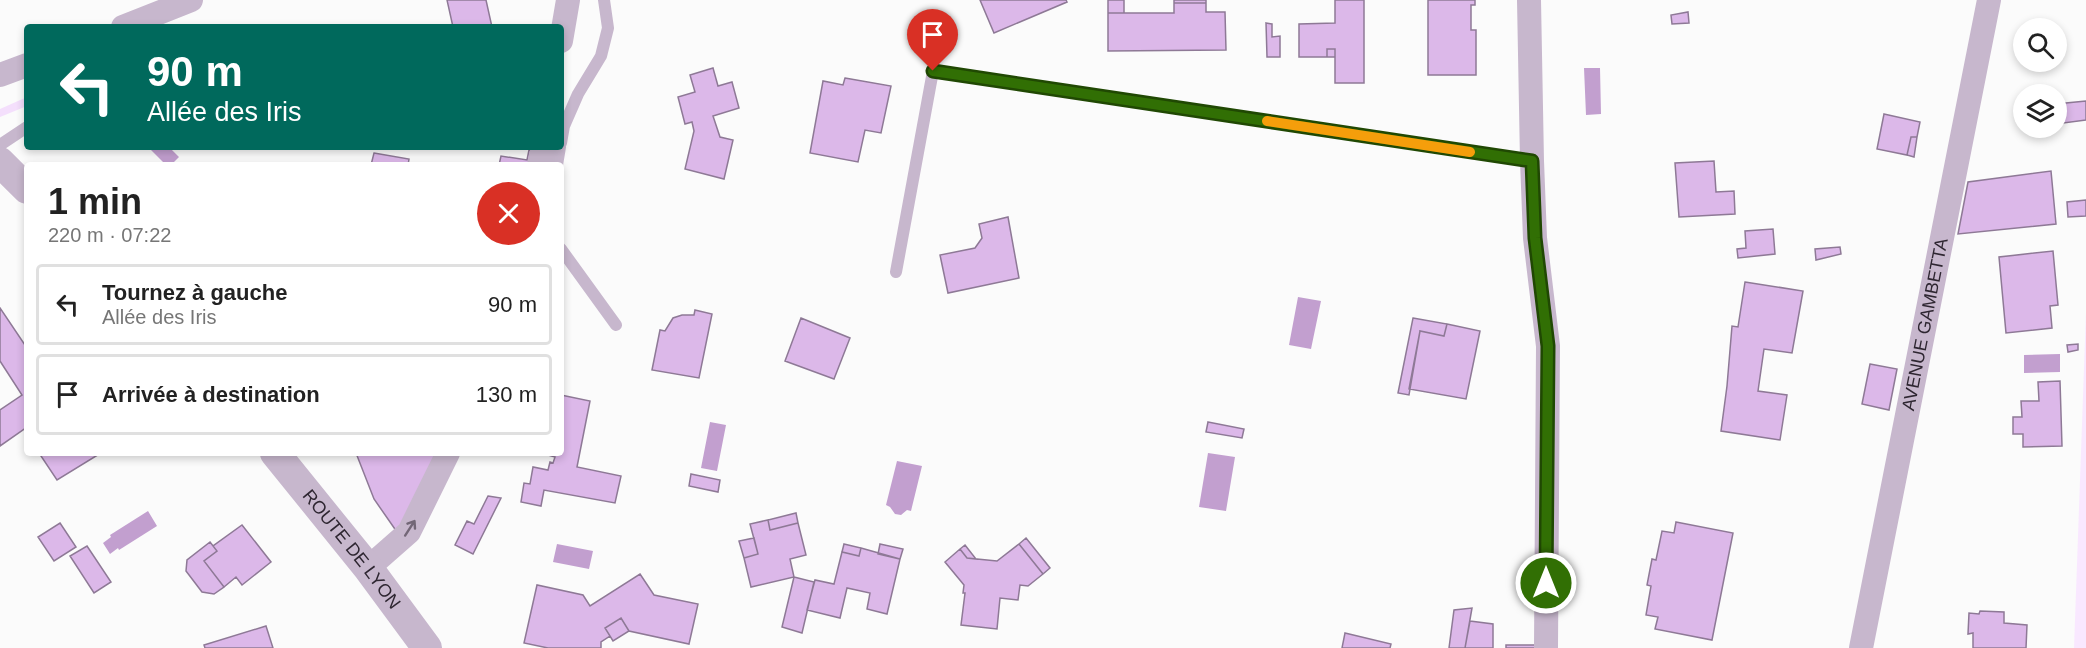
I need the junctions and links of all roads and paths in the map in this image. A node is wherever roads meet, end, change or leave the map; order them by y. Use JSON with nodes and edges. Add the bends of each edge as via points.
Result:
{"nodes":[{"id":1,"x":191,"y":0,"type":"edge"},
{"id":2,"x":568,"y":0,"type":"edge"},
{"id":3,"x":603,"y":0,"type":"edge"},
{"id":4,"x":1529,"y":0,"type":"edge"},
{"id":5,"x":1989,"y":0,"type":"edge"},
{"id":6,"x":131,"y":24,"type":"edge"},
{"id":7,"x":564,"y":24,"type":"edge"},
{"id":8,"x":24,"y":66,"type":"edge"},
{"id":9,"x":0,"y":75,"type":"edge"},
{"id":10,"x":564,"y":126,"type":"edge"},
{"id":11,"x":24,"y":129,"type":"edge"},
{"id":12,"x":0,"y":145,"type":"edge"},
{"id":13,"x":1532,"y":161,"type":"junction"},
{"id":14,"x":0,"y":162,"type":"edge"},
{"id":15,"x":24,"y":186,"type":"edge"},
{"id":16,"x":564,"y":253,"type":"edge"},
{"id":17,"x":896,"y":272,"type":"dead end"},
{"id":18,"x":616,"y":325,"type":"dead end"},
{"id":19,"x":277,"y":456,"type":"edge"},
{"id":20,"x":447,"y":456,"type":"edge"},
{"id":21,"x":368,"y":568,"type":"junction"},
{"id":22,"x":427,"y":648,"type":"edge"},
{"id":23,"x":1546,"y":648,"type":"edge"},
{"id":24,"x":1861,"y":648,"type":"edge"}],
"edges":[{"from":1,"to":6,"type":"street"},
{"from":2,"to":7,"type":"street"},
{"from":3,"to":10,"type":"lane","via":[[608,28],[601,56]]},
{"from":4,"to":13,"type":"street"},
{"from":5,"to":24,"type":"street","name":"AVENUE GAMBETTA"},
{"from":8,"to":9,"type":"street"},
{"from":11,"to":12,"type":"lane"},
{"from":13,"to":17,"type":"lane","via":[[933,71]]},
{"from":13,"to":23,"type":"street","via":[[1535,238],[1548,346]]},
{"from":14,"to":15,"type":"street"},
{"from":16,"to":18,"type":"lane"},
{"from":19,"to":21,"type":"street","name":"ROUTE DE LYON"},
{"from":21,"to":20,"type":"street","one_way":true,"via":[[409,532]]},
{"from":21,"to":22,"type":"street","name":"ROUTE DE LYON"}]}
